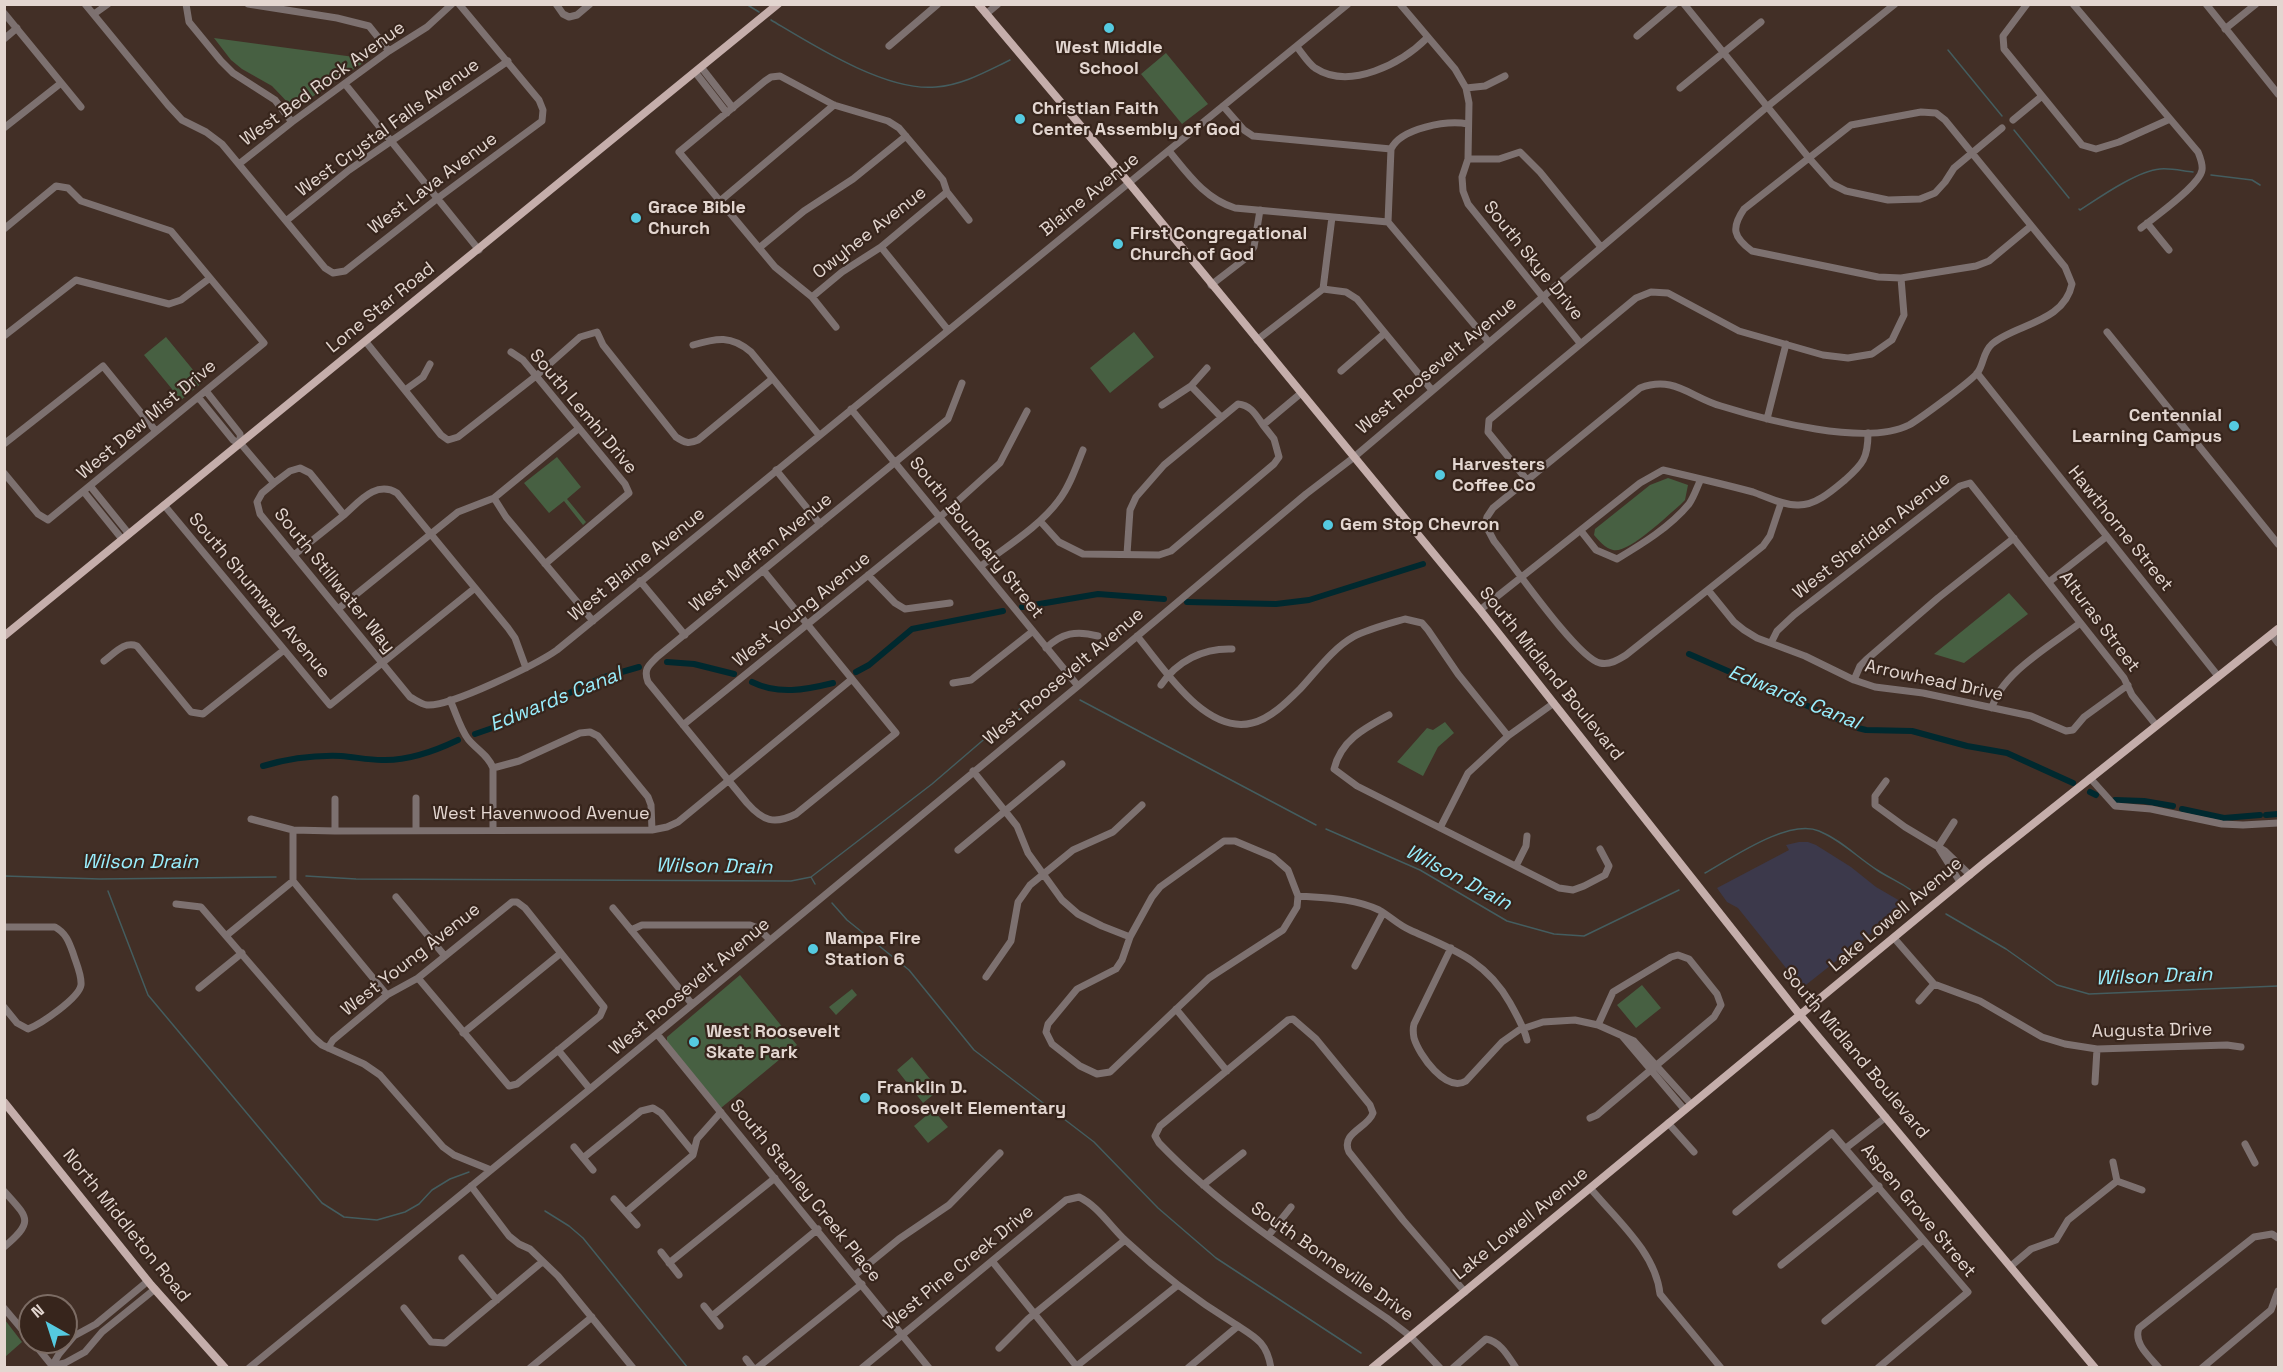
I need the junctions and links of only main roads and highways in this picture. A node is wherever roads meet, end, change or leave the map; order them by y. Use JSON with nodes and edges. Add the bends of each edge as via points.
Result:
{"nodes":[{"id":1,"x":778,"y":4,"type":"edge"},
{"id":2,"x":978,"y":4,"type":"edge"},
{"id":3,"x":2275,"y":632,"type":"edge"},
{"id":4,"x":4,"y":636,"type":"edge"},
{"id":5,"x":1800,"y":1015,"type":"junction"},
{"id":6,"x":4,"y":1102,"type":"edge"},
{"id":7,"x":225,"y":1368,"type":"edge"},
{"id":8,"x":1372,"y":1368,"type":"edge"},
{"id":9,"x":2095,"y":1368,"type":"edge"}],
"edges":[{"from":1,"to":4,"type":"main road","name":"Lone Star Road"},
{"from":2,"to":5,"type":"main road","name":"South Midland Boulevard","via":[[1480,610]]},
{"from":3,"to":5,"type":"main road","name":"Lake Lowell Avenue","via":[[1960,882]]},
{"from":5,"to":8,"type":"main road","name":"Lake Lowell Avenue"},
{"from":5,"to":9,"type":"main road","name":"South Midland Boulevard"},
{"from":6,"to":7,"type":"main road","name":"North Middleton Road","via":[[148,1281]]}]}
